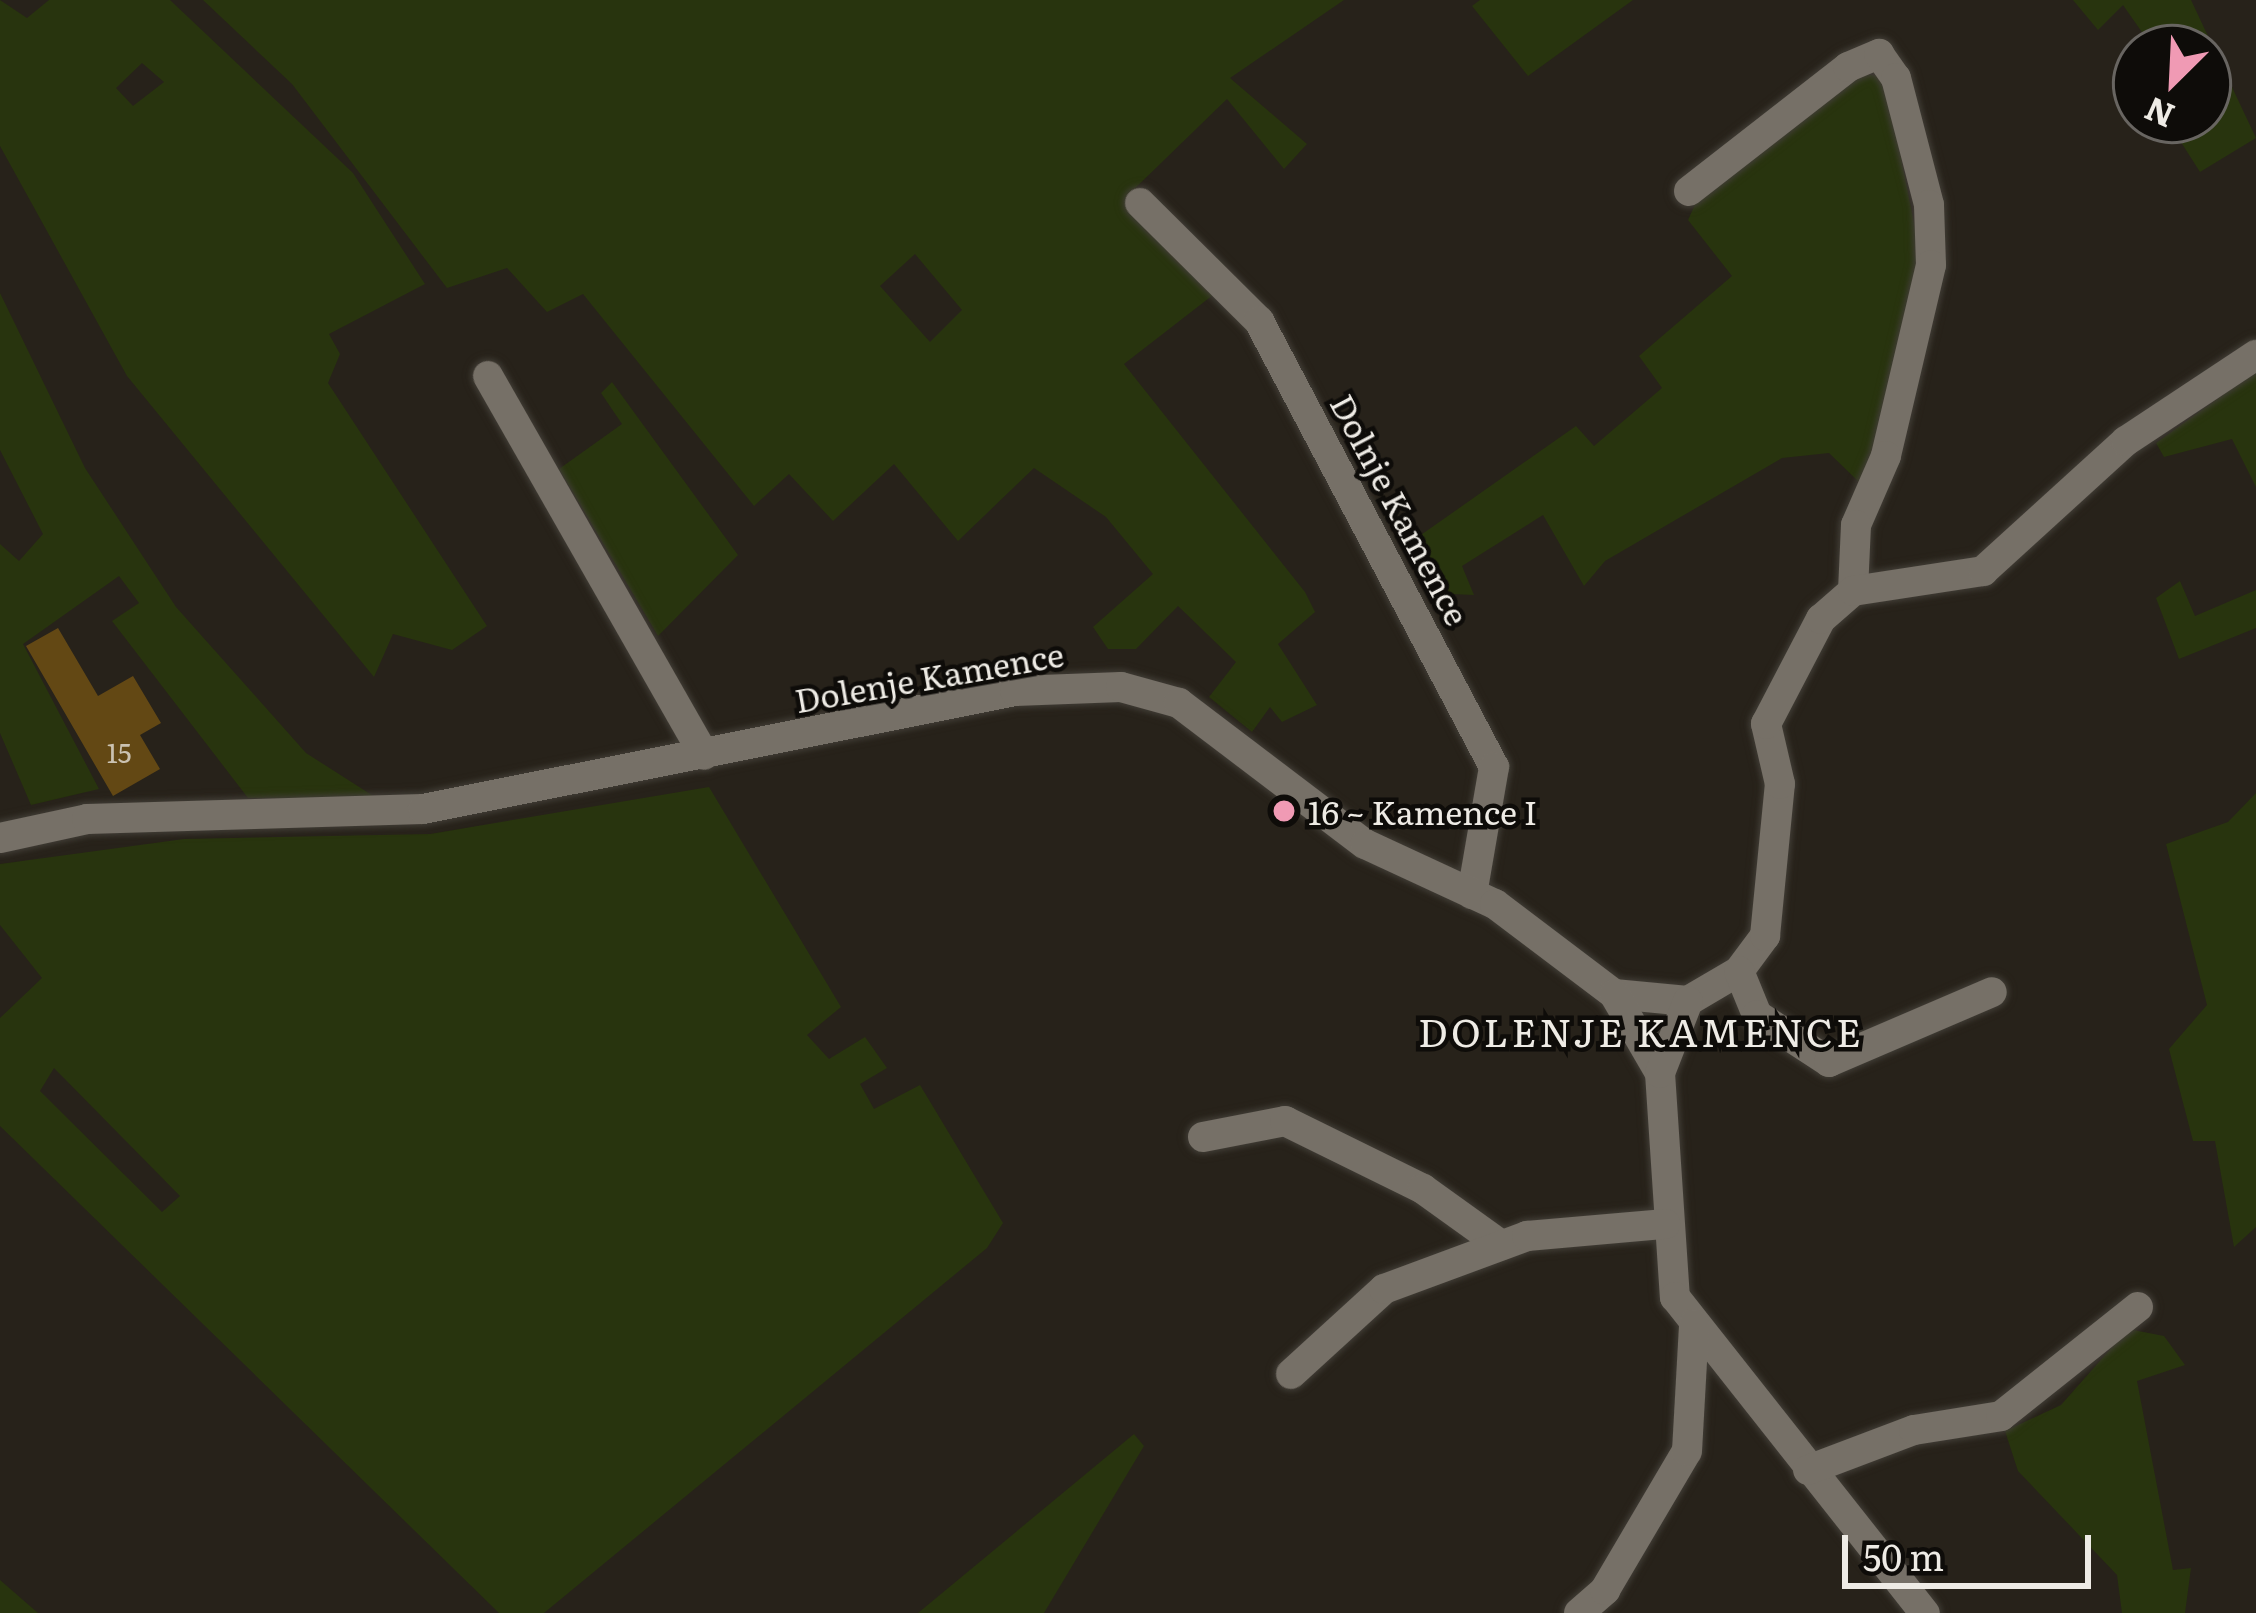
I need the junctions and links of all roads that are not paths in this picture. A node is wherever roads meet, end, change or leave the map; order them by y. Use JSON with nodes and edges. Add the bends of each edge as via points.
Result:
{"nodes":[{"id":1,"x":1690,"y":191,"type":"dead end"},
{"id":2,"x":1140,"y":202,"type":"dead end"},
{"id":3,"x":2256,"y":355,"type":"edge"},
{"id":4,"x":488,"y":376,"type":"dead end"},
{"id":5,"x":1853,"y":591,"type":"junction"},
{"id":6,"x":704,"y":755,"type":"junction"},
{"id":7,"x":0,"y":838,"type":"edge"},
{"id":8,"x":1472,"y":894,"type":"junction"},
{"id":9,"x":1739,"y":971,"type":"junction"},
{"id":10,"x":1992,"y":992,"type":"dead end"},
{"id":11,"x":1615,"y":994,"type":"junction"},
{"id":12,"x":1688,"y":1001,"type":"junction"},
{"id":13,"x":1660,"y":1073,"type":"junction"},
{"id":14,"x":1203,"y":1137,"type":"dead end"},
{"id":15,"x":1665,"y":1224,"type":"junction"},
{"id":16,"x":1501,"y":1245,"type":"junction"},
{"id":17,"x":2138,"y":1307,"type":"dead end"},
{"id":18,"x":1694,"y":1324,"type":"junction"},
{"id":19,"x":1291,"y":1375,"type":"dead end"},
{"id":20,"x":1808,"y":1470,"type":"junction"},
{"id":21,"x":1579,"y":1613,"type":"edge"},
{"id":22,"x":1925,"y":1613,"type":"edge"}],
"edges":[{"from":1,"to":5,"type":"street","via":[[1848,67],[1879,55],[1896,78],[1929,205],[1931,266],[1886,456],[1856,525]]},
{"from":2,"to":8,"type":"street","name":"Dolnje Kamence","via":[[1259,322],[1494,767]]},
{"from":3,"to":5,"type":"street","via":[[2126,441],[1983,572]]},
{"from":4,"to":6,"type":"street"},
{"from":5,"to":9,"type":"street","via":[[1821,619],[1766,724],[1780,784],[1772,901],[1765,936]]},
{"from":6,"to":7,"type":"street","name":"Dolenje Kamence","via":[[423,809],[87,819]]},
{"from":6,"to":8,"type":"street","name":"Dolenje Kamence","via":[[1015,691],[1121,687],[1179,704],[1365,844]]},
{"from":8,"to":11,"type":"street","name":"Dolenje Kamence"},
{"from":9,"to":10,"type":"street","via":[[1757,1015],[1829,1062]]},
{"from":9,"to":12,"type":"street"},
{"from":11,"to":12,"type":"street","name":"Dolenje Kamence"},
{"from":11,"to":13,"type":"street"},
{"from":12,"to":13,"type":"street"},
{"from":13,"to":15,"type":"street"},
{"from":14,"to":16,"type":"street","via":[[1285,1121],[1423,1190]]},
{"from":15,"to":16,"type":"street"},
{"from":15,"to":18,"type":"street","via":[[1675,1298]]},
{"from":16,"to":19,"type":"street","via":[[1384,1289]]},
{"from":17,"to":20,"type":"street","via":[[2001,1416],[1914,1430]]},
{"from":18,"to":20,"type":"street"},
{"from":18,"to":21,"type":"street","via":[[1687,1451],[1605,1590]]},
{"from":20,"to":22,"type":"street"}]}
